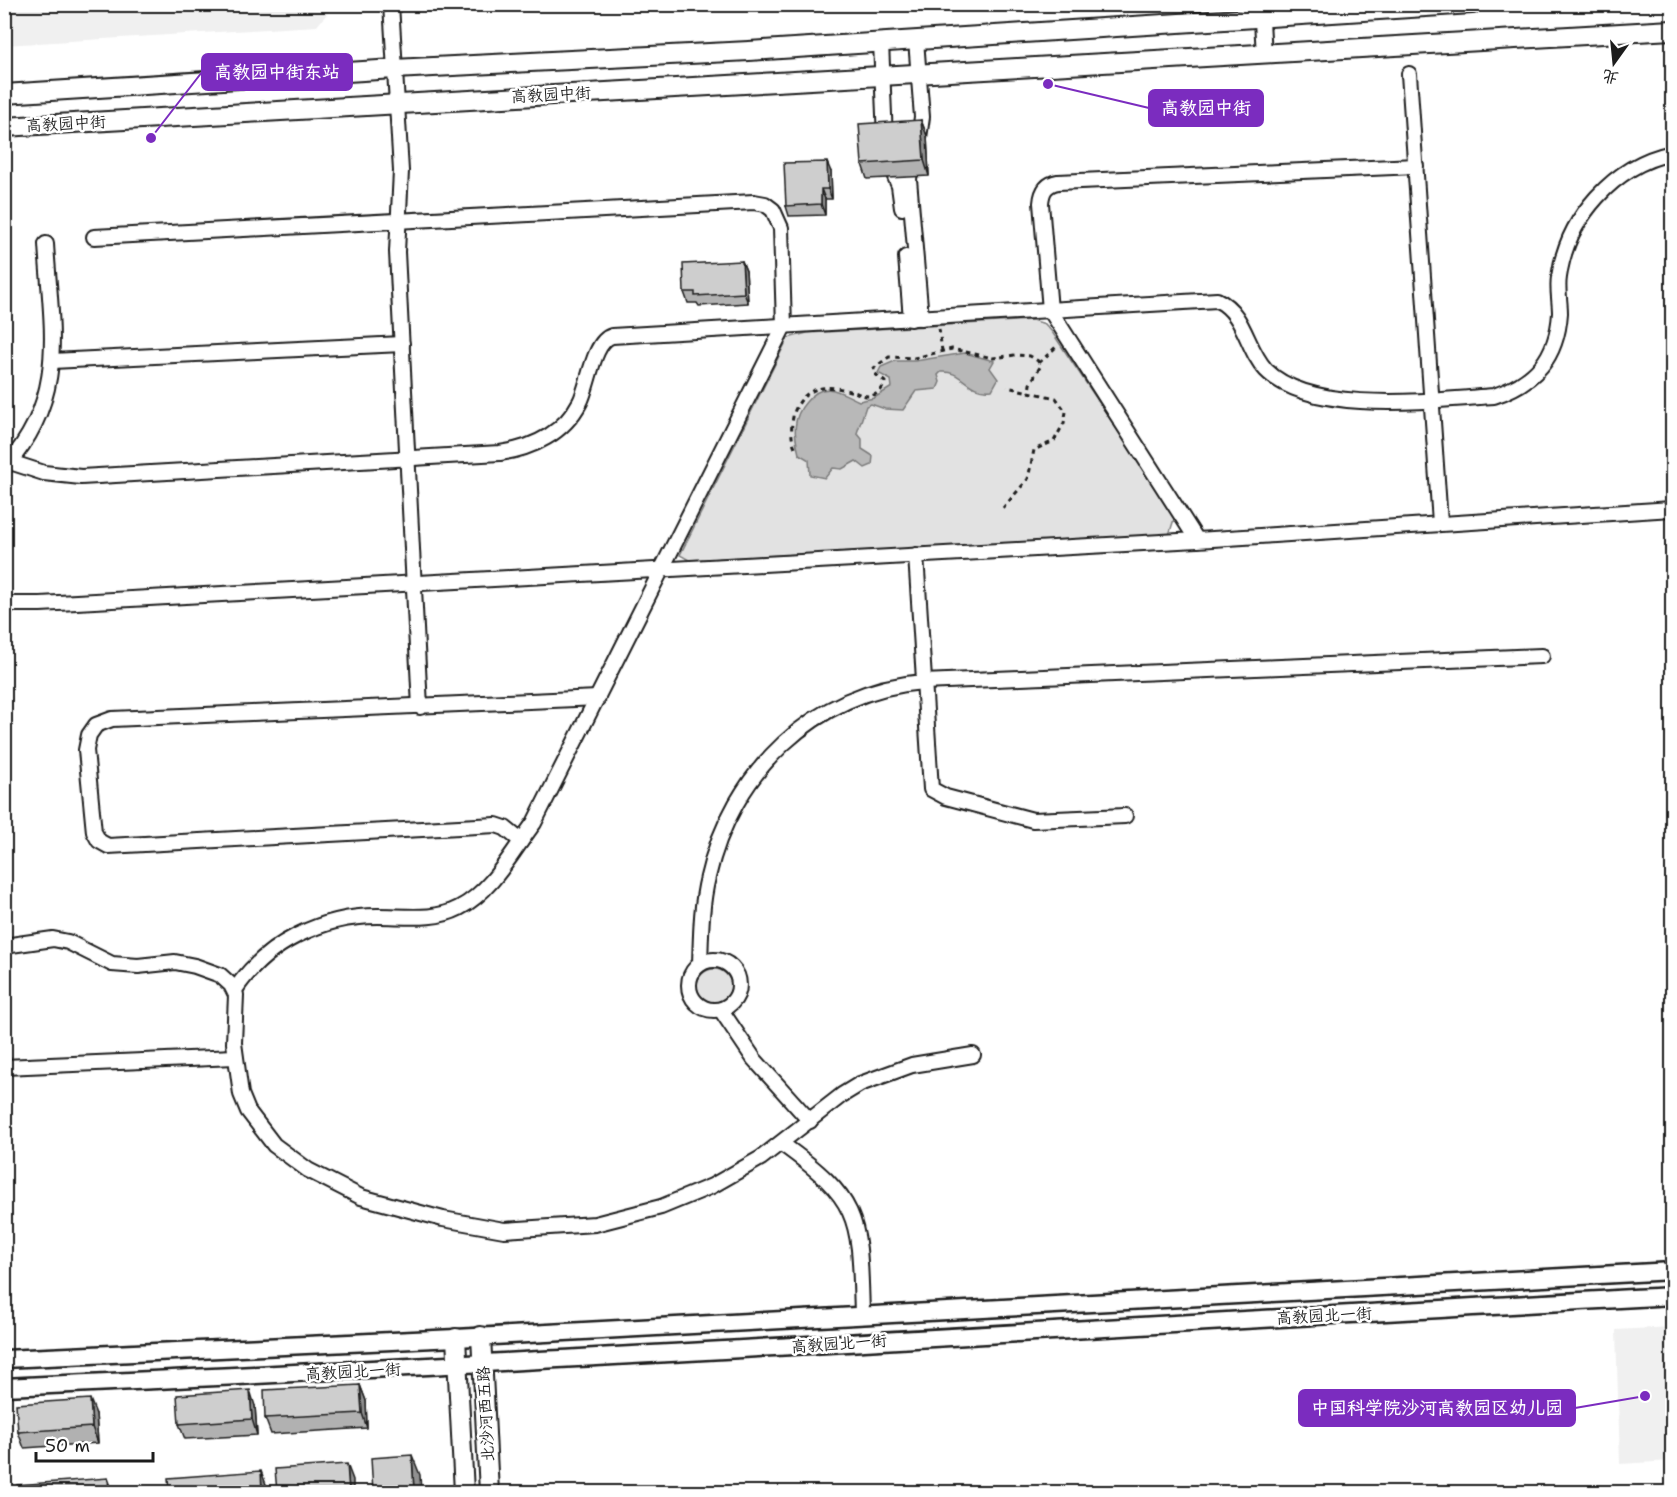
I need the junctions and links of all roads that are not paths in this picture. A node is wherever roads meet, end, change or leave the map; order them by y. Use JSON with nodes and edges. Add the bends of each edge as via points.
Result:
{"nodes":[{"id":1,"x":391,"y":4,"type":"edge"},
{"id":2,"x":1472,"y":4,"type":"edge"},
{"id":3,"x":1262,"y":11,"type":"edge"},
{"id":4,"x":1672,"y":30,"type":"edge"},
{"id":5,"x":916,"y":40,"type":"junction"},
{"id":6,"x":881,"y":42,"type":"junction"},
{"id":7,"x":1264,"y":55,"type":"junction"},
{"id":8,"x":394,"y":69,"type":"junction"},
{"id":9,"x":919,"y":74,"type":"junction"},
{"id":10,"x":1409,"y":74,"type":"dead end"},
{"id":11,"x":883,"y":76,"type":"junction"},
{"id":12,"x":4,"y":94,"type":"edge"},
{"id":13,"x":396,"y":103,"type":"junction"},
{"id":14,"x":4,"y":127,"type":"edge"},
{"id":15,"x":1672,"y":153,"type":"edge"},
{"id":16,"x":1416,"y":166,"type":"junction"},
{"id":17,"x":400,"y":222,"type":"junction"},
{"id":18,"x":94,"y":237,"type":"dead end"},
{"id":19,"x":46,"y":244,"type":"dead end"},
{"id":20,"x":1050,"y":310,"type":"junction"},
{"id":21,"x":916,"y":318,"type":"junction"},
{"id":22,"x":784,"y":326,"type":"junction"},
{"id":23,"x":402,"y":344,"type":"junction"},
{"id":24,"x":52,"y":361,"type":"junction"},
{"id":25,"x":1432,"y":399,"type":"junction"},
{"id":26,"x":408,"y":458,"type":"junction"},
{"id":27,"x":7,"y":465,"type":"edge"},
{"id":28,"x":1672,"y":509,"type":"edge"},
{"id":29,"x":1440,"y":523,"type":"junction"},
{"id":30,"x":1197,"y":540,"type":"junction"},
{"id":31,"x":915,"y":555,"type":"junction"},
{"id":32,"x":662,"y":570,"type":"junction"},
{"id":33,"x":414,"y":582,"type":"junction"},
{"id":34,"x":4,"y":604,"type":"edge"},
{"id":35,"x":1542,"y":656,"type":"dead end"},
{"id":36,"x":923,"y":682,"type":"junction"},
{"id":37,"x":598,"y":698,"type":"junction"},
{"id":38,"x":420,"y":706,"type":"junction"},
{"id":39,"x":1125,"y":816,"type":"dead end"},
{"id":40,"x":521,"y":841,"type":"junction"},
{"id":41,"x":4,"y":946,"type":"edge"},
{"id":42,"x":700,"y":964,"type":"junction"},
{"id":43,"x":235,"y":990,"type":"junction"},
{"id":44,"x":721,"y":1010,"type":"junction"},
{"id":45,"x":973,"y":1055,"type":"dead end"},
{"id":46,"x":234,"y":1056,"type":"junction"},
{"id":47,"x":4,"y":1067,"type":"edge"},
{"id":48,"x":810,"y":1121,"type":"junction"},
{"id":49,"x":782,"y":1144,"type":"junction"},
{"id":50,"x":1672,"y":1271,"type":"edge"},
{"id":51,"x":1672,"y":1296,"type":"edge"},
{"id":52,"x":862,"y":1314,"type":"junction"},
{"id":53,"x":481,"y":1336,"type":"junction"},
{"id":54,"x":456,"y":1338,"type":"junction"},
{"id":55,"x":4,"y":1359,"type":"edge"},
{"id":56,"x":482,"y":1365,"type":"junction"},
{"id":57,"x":458,"y":1366,"type":"junction"},
{"id":58,"x":4,"y":1387,"type":"edge"},
{"id":59,"x":464,"y":1492,"type":"edge"},
{"id":60,"x":489,"y":1492,"type":"edge"}],
"edges":[{"from":1,"to":8,"type":"street"},
{"from":2,"to":3,"type":"main road","name":"高教园中街"},
{"from":3,"to":5,"type":"main road","name":"高教园中街"},
{"from":3,"to":7,"type":"street"},
{"from":4,"to":7,"type":"main road","name":"高教园中街"},
{"from":5,"to":6,"type":"main road","name":"高教园中街"},
{"from":5,"to":9,"type":"street"},
{"from":6,"to":8,"type":"main road","name":"高教园中街"},
{"from":6,"to":11,"type":"street"},
{"from":7,"to":9,"type":"main road","name":"高教园中街"},
{"from":8,"to":12,"type":"main road","name":"高教园中街"},
{"from":8,"to":13,"type":"street"},
{"from":9,"to":11,"type":"main road","name":"高教园中街"},
{"from":9,"to":21,"type":"street","via":[[921,129],[909,179]]},
{"from":10,"to":16,"type":"street"},
{"from":11,"to":13,"type":"main road","name":"高教园中街"},
{"from":11,"to":21,"type":"street","via":[[886,157],[901,194]]},
{"from":13,"to":14,"type":"main road","name":"高教园中街"},
{"from":13,"to":17,"type":"street"},
{"from":15,"to":25,"type":"street","via":[[1628,171],[1598,195],[1583,214],[1561,266],[1560,314],[1554,344],[1532,377],[1516,389],[1494,396]]},
{"from":16,"to":20,"type":"street","via":[[1049,184],[1041,203]]},
{"from":16,"to":25,"type":"street"},
{"from":17,"to":18,"type":"street"},
{"from":17,"to":22,"type":"street","via":[[759,202],[773,210],[781,228]]},
{"from":17,"to":23,"type":"street","via":[[397,252]]},
{"from":19,"to":24,"type":"street"},
{"from":20,"to":21,"type":"street"},
{"from":20,"to":25,"type":"street","via":[[1217,300],[1233,311],[1261,365],[1295,388],[1345,401]]},
{"from":20,"to":30,"type":"street"},
{"from":21,"to":22,"type":"street"},
{"from":22,"to":26,"type":"street","via":[[608,337],[599,347],[580,403],[559,429],[534,444],[500,453]]},
{"from":22,"to":32,"type":"street"},
{"from":23,"to":24,"type":"street"},
{"from":23,"to":26,"type":"street"},
{"from":24,"to":27,"type":"street","via":[[50,386],[39,417]]},
{"from":25,"to":29,"type":"street"},
{"from":26,"to":27,"type":"street","via":[[81,477]]},
{"from":26,"to":33,"type":"street"},
{"from":28,"to":29,"type":"street"},
{"from":29,"to":30,"type":"street"},
{"from":30,"to":31,"type":"street"},
{"from":31,"to":32,"type":"street"},
{"from":31,"to":36,"type":"street"},
{"from":32,"to":33,"type":"street"},
{"from":32,"to":37,"type":"street"},
{"from":33,"to":34,"type":"street"},
{"from":33,"to":38,"type":"street"},
{"from":35,"to":36,"type":"street"},
{"from":36,"to":39,"type":"street","via":[[928,781],[936,794],[1039,821]]},
{"from":36,"to":42,"type":"street","via":[[879,687],[837,705],[807,723],[765,762],[730,818],[711,863]]},
{"from":37,"to":38,"type":"street"},
{"from":37,"to":40,"type":"street","via":[[542,809]]},
{"from":38,"to":40,"type":"street","via":[[105,720],[93,729],[86,750],[96,837],[113,846],[496,825]]},
{"from":40,"to":43,"type":"street","via":[[484,889],[460,907],[432,917],[359,917],[318,926],[270,952]]},
{"from":41,"to":43,"type":"street","via":[[53,939],[68,942],[112,964],[165,962],[195,966],[220,975]]},
{"from":42,"to":44,"type":"street","via":[[689,977],[689,994],[700,1007]]},
{"from":42,"to":44,"type":"street","via":[[717,960],[736,974],[737,997]]},
{"from":43,"to":46,"type":"street"},
{"from":44,"to":48,"type":"street","via":[[754,1059]]},
{"from":45,"to":48,"type":"street","via":[[934,1060],[880,1076],[842,1095]]},
{"from":46,"to":47,"type":"street"},
{"from":46,"to":49,"type":"street","via":[[248,1111],[274,1145],[300,1166],[369,1200],[495,1229],[584,1225],[642,1214],[712,1186]]},
{"from":48,"to":49,"type":"street"},
{"from":49,"to":52,"type":"street","via":[[833,1185],[852,1212],[859,1241]]},
{"from":50,"to":52,"type":"street","name":"高教园北一街"},
{"from":51,"to":56,"type":"street","name":"高教园北一街"},
{"from":52,"to":53,"type":"street","name":"高教园北一街"},
{"from":53,"to":54,"type":"street","name":"高教园北一街"},
{"from":53,"to":56,"type":"main road","name":"北沙河西五路"},
{"from":54,"to":55,"type":"street","name":"高教园北一街"},
{"from":54,"to":57,"type":"main road","name":"北沙河西五路"},
{"from":56,"to":57,"type":"street","name":"高教园北一街"},
{"from":56,"to":60,"type":"main road","name":"北沙河西五路"},
{"from":57,"to":58,"type":"street","name":"高教园北一街"},
{"from":57,"to":59,"type":"main road","name":"北沙河西五路"}]}
